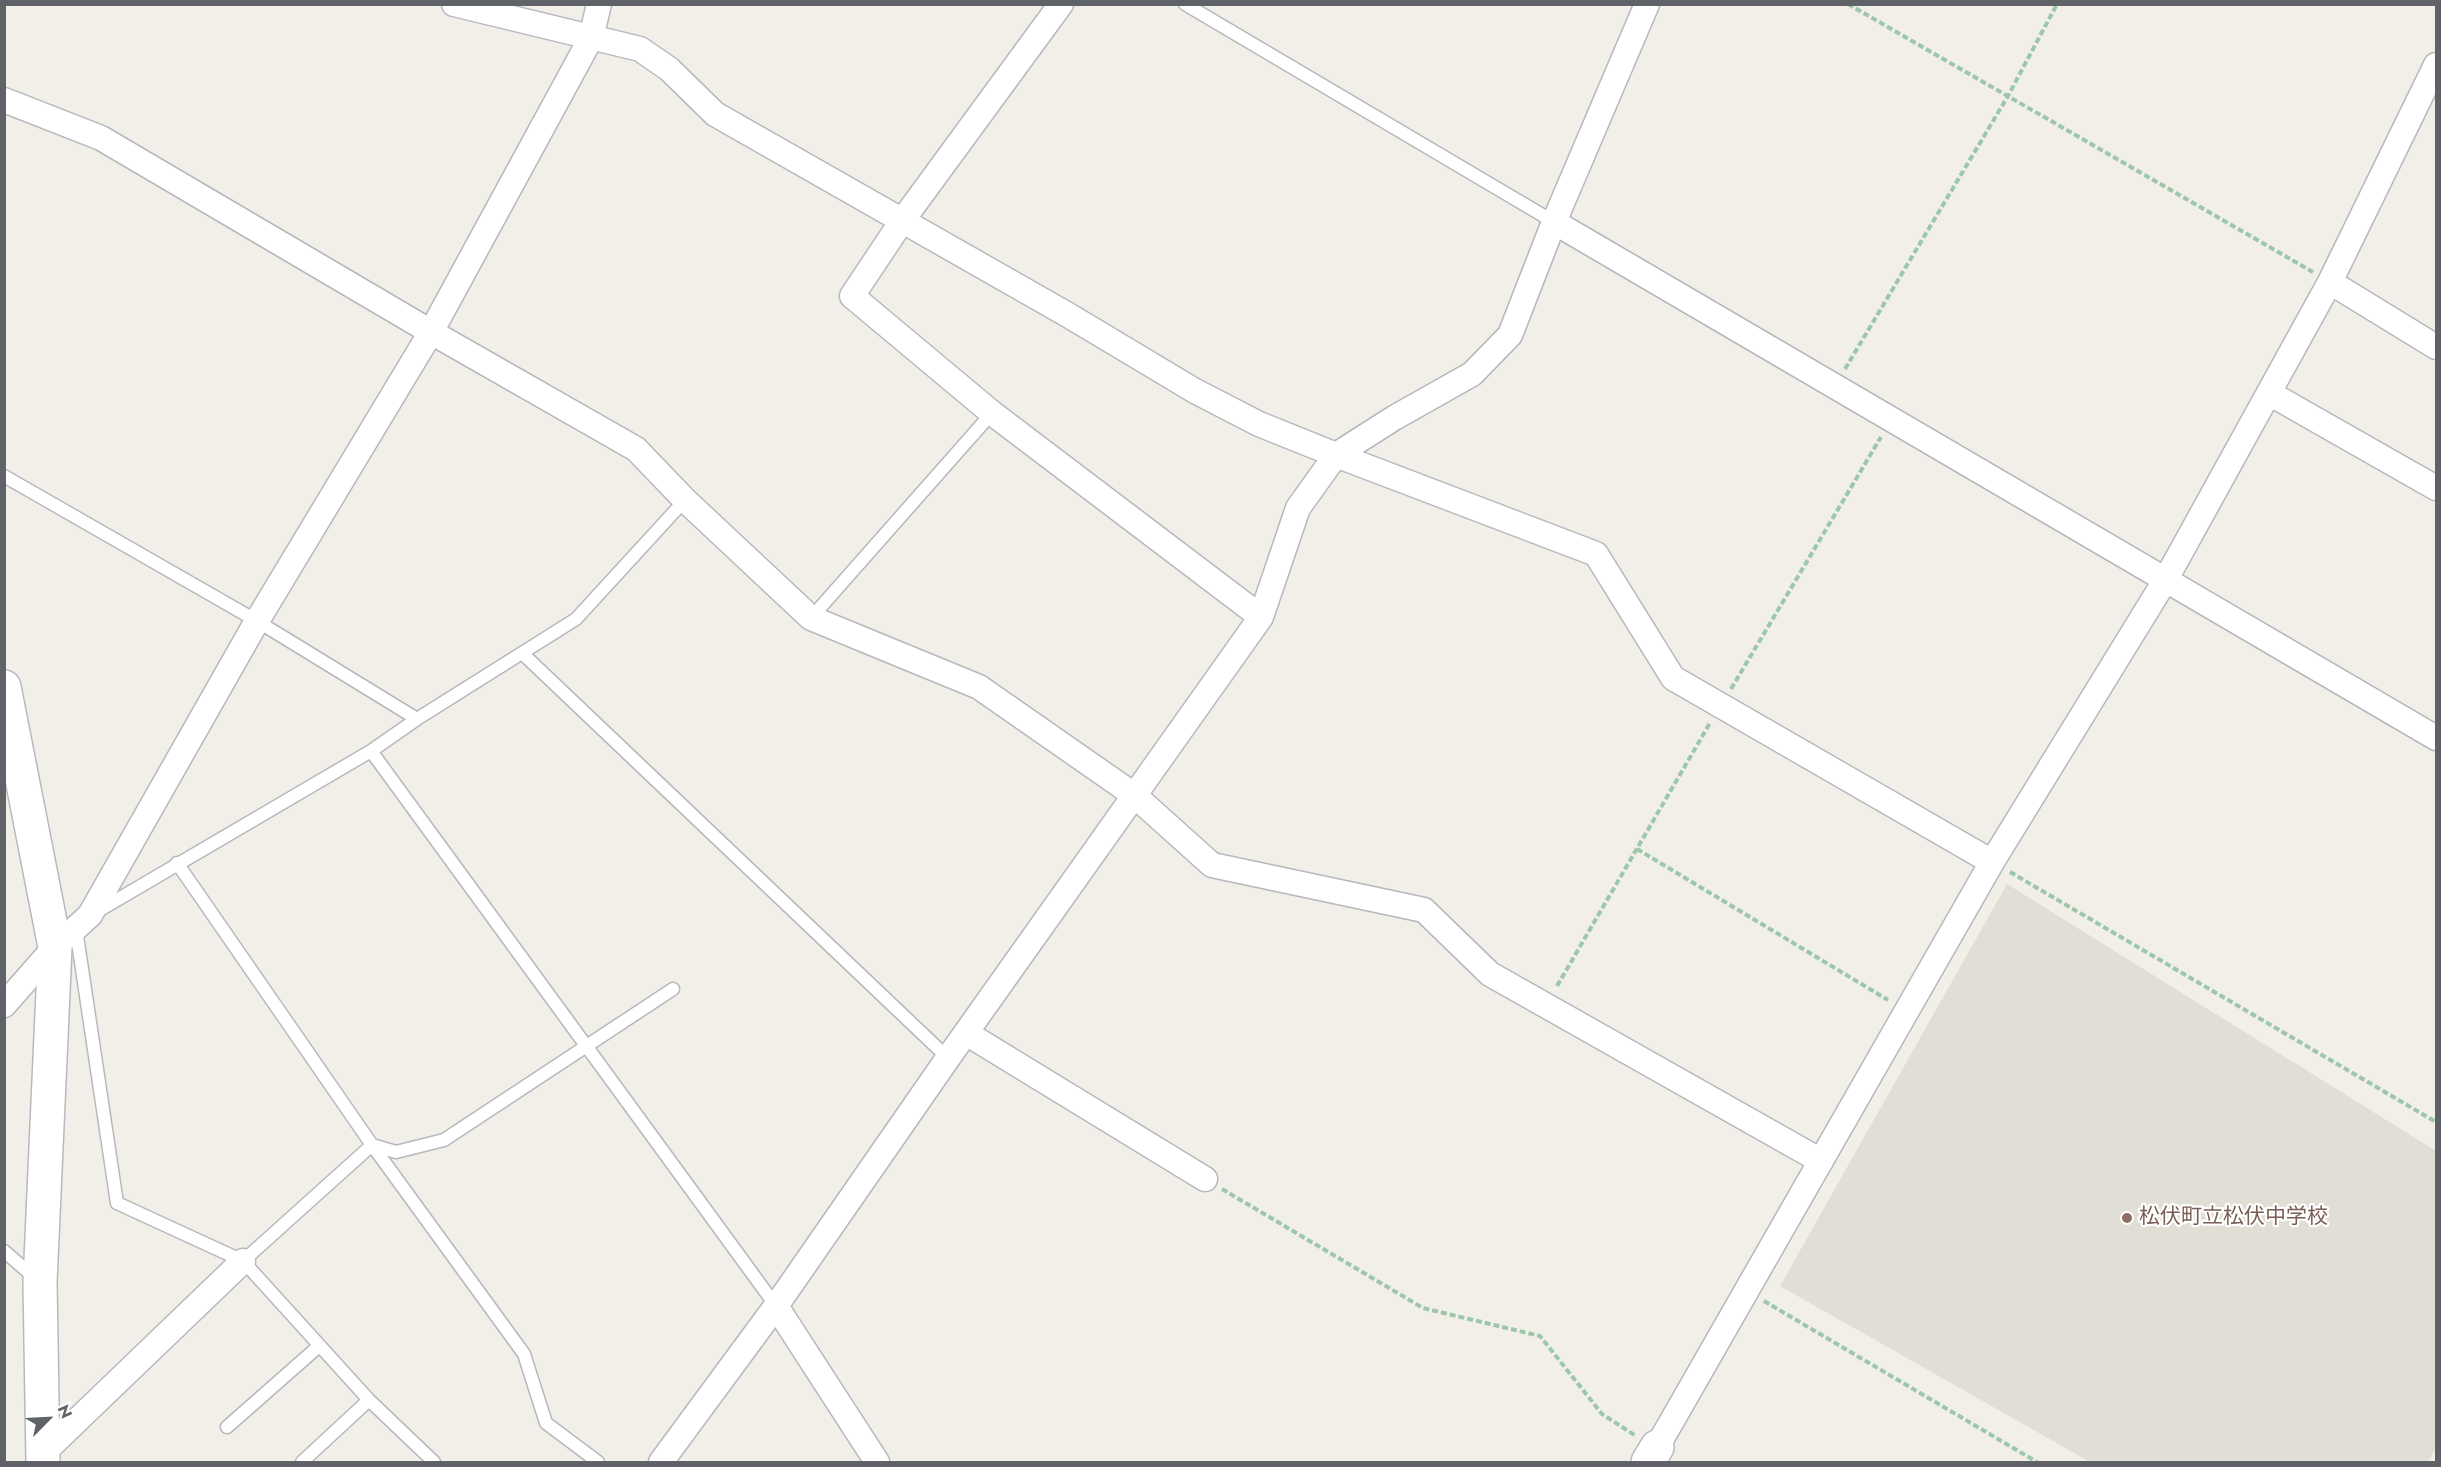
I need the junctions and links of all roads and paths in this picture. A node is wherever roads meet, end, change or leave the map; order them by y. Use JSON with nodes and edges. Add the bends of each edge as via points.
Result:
{"nodes":[{"id":1,"x":454,"y":4,"type":"edge"},
{"id":2,"x":599,"y":4,"type":"edge"},
{"id":3,"x":1061,"y":4,"type":"edge"},
{"id":4,"x":1185,"y":4,"type":"edge"},
{"id":5,"x":1647,"y":4,"type":"edge"},
{"id":6,"x":1848,"y":4,"type":"edge"},
{"id":7,"x":2057,"y":4,"type":"edge"},
{"id":8,"x":591,"y":38,"type":"junction"},
{"id":9,"x":2436,"y":64,"type":"edge"},
{"id":10,"x":2008,"y":96,"type":"junction"},
{"id":11,"x":4,"y":100,"type":"edge"},
{"id":12,"x":902,"y":221,"type":"junction"},
{"id":13,"x":1554,"y":222,"type":"junction"},
{"id":14,"x":2330,"y":282,"type":"junction"},
{"id":15,"x":431,"y":332,"type":"junction"},
{"id":16,"x":2436,"y":347,"type":"edge"},
{"id":17,"x":1835,"y":385,"type":"junction"},
{"id":18,"x":2269,"y":393,"type":"junction"},
{"id":19,"x":992,"y":413,"type":"junction"},
{"id":20,"x":1336,"y":455,"type":"junction"},
{"id":21,"x":4,"y":476,"type":"edge"},
{"id":22,"x":2436,"y":488,"type":"edge"},
{"id":23,"x":685,"y":500,"type":"junction"},
{"id":24,"x":2166,"y":579,"type":"junction"},
{"id":25,"x":1261,"y":617,"type":"junction"},
{"id":26,"x":812,"y":618,"type":"junction"},
{"id":27,"x":257,"y":621,"type":"junction"},
{"id":28,"x":522,"y":652,"type":"junction"},
{"id":29,"x":4,"y":687,"type":"edge"},
{"id":30,"x":417,"y":719,"type":"junction"},
{"id":31,"x":2436,"y":738,"type":"edge"},
{"id":32,"x":371,"y":751,"type":"junction"},
{"id":33,"x":11,"y":764,"type":"edge"},
{"id":34,"x":1134,"y":795,"type":"junction"},
{"id":35,"x":1637,"y":849,"type":"dead end"},
{"id":36,"x":1992,"y":862,"type":"junction"},
{"id":37,"x":177,"y":863,"type":"junction"},
{"id":38,"x":74,"y":930,"type":"junction"},
{"id":39,"x":673,"y":988,"type":"dead end"},
{"id":40,"x":4,"y":1005,"type":"edge"},
{"id":41,"x":1906,"y":1011,"type":"junction"},
{"id":42,"x":966,"y":1033,"type":"junction"},
{"id":43,"x":586,"y":1045,"type":"junction"},
{"id":44,"x":948,"y":1058,"type":"junction"},
{"id":45,"x":2436,"y":1122,"type":"edge"},
{"id":46,"x":372,"y":1145,"type":"junction"},
{"id":47,"x":1821,"y":1161,"type":"junction"},
{"id":48,"x":1204,"y":1179,"type":"joint"},
{"id":49,"x":4,"y":1251,"type":"edge"},
{"id":50,"x":243,"y":1262,"type":"junction"},
{"id":51,"x":40,"y":1282,"type":"junction"},
{"id":52,"x":1746,"y":1291,"type":"junction"},
{"id":53,"x":776,"y":1306,"type":"junction"},
{"id":54,"x":319,"y":1346,"type":"junction"},
{"id":55,"x":369,"y":1400,"type":"junction"},
{"id":56,"x":227,"y":1427,"type":"dead end"},
{"id":57,"x":1653,"y":1455,"type":"edge"},
{"id":58,"x":670,"y":1458,"type":"edge"},
{"id":59,"x":42,"y":1459,"type":"edge"},
{"id":60,"x":302,"y":1462,"type":"edge"},
{"id":61,"x":434,"y":1462,"type":"edge"},
{"id":62,"x":598,"y":1462,"type":"edge"},
{"id":63,"x":876,"y":1462,"type":"edge"},
{"id":64,"x":2037,"y":1462,"type":"edge"}],
"edges":[{"from":1,"to":8,"type":"street"},
{"from":2,"to":8,"type":"street"},
{"from":3,"to":12,"type":"street"},
{"from":4,"to":13,"type":"lane"},
{"from":5,"to":13,"type":"street"},
{"from":6,"to":10,"type":"path"},
{"from":7,"to":10,"type":"path"},
{"from":8,"to":12,"type":"street","via":[[640,49],[669,69],[715,114]]},
{"from":8,"to":15,"type":"street"},
{"from":9,"to":14,"type":"street"},
{"from":10,"to":14,"type":"path"},
{"from":10,"to":17,"type":"path"},
{"from":11,"to":15,"type":"street","via":[[101,138]]},
{"from":12,"to":19,"type":"street","via":[[852,296]]},
{"from":12,"to":20,"type":"street","via":[[1195,392],[1259,424]]},
{"from":13,"to":17,"type":"street"},
{"from":13,"to":20,"type":"street","via":[[1510,334],[1472,374]]},
{"from":14,"to":16,"type":"street"},
{"from":14,"to":18,"type":"street"},
{"from":15,"to":23,"type":"street","via":[[636,449]]},
{"from":15,"to":27,"type":"street"},
{"from":17,"to":24,"type":"street"},
{"from":18,"to":22,"type":"street"},
{"from":18,"to":24,"type":"street"},
{"from":19,"to":25,"type":"street"},
{"from":19,"to":26,"type":"lane"},
{"from":20,"to":25,"type":"street","via":[[1298,508]]},
{"from":20,"to":36,"type":"street","via":[[1596,554],[1673,678]]},
{"from":21,"to":27,"type":"lane"},
{"from":23,"to":26,"type":"street"},
{"from":23,"to":28,"type":"lane","via":[[576,619]]},
{"from":24,"to":31,"type":"street"},
{"from":24,"to":36,"type":"street"},
{"from":25,"to":34,"type":"street"},
{"from":26,"to":34,"type":"street","via":[[979,687]]},
{"from":27,"to":30,"type":"lane"},
{"from":27,"to":38,"type":"street"},
{"from":28,"to":30,"type":"lane"},
{"from":28,"to":44,"type":"lane"},
{"from":29,"to":33,"type":"street"},
{"from":30,"to":32,"type":"lane"},
{"from":32,"to":37,"type":"lane"},
{"from":32,"to":43,"type":"lane"},
{"from":33,"to":38,"type":"street"},
{"from":34,"to":42,"type":"street"},
{"from":34,"to":47,"type":"street","via":[[1212,865],[1424,910],[1490,974]]},
{"from":35,"to":41,"type":"path"},
{"from":36,"to":41,"type":"street"},
{"from":36,"to":45,"type":"path"},
{"from":37,"to":38,"type":"lane"},
{"from":37,"to":46,"type":"lane"},
{"from":38,"to":40,"type":"street"},
{"from":38,"to":50,"type":"lane","via":[[117,1203]]},
{"from":38,"to":51,"type":"street"},
{"from":39,"to":43,"type":"lane"},
{"from":41,"to":47,"type":"street"},
{"from":42,"to":44,"type":"street"},
{"from":42,"to":48,"type":"street"},
{"from":43,"to":46,"type":"lane","via":[[444,1140],[396,1152]]},
{"from":43,"to":53,"type":"lane"},
{"from":44,"to":53,"type":"street"},
{"from":46,"to":50,"type":"lane"},
{"from":46,"to":62,"type":"lane","via":[[524,1354],[546,1423]]},
{"from":47,"to":52,"type":"street"},
{"from":48,"to":57,"type":"path","via":[[1423,1308],[1540,1336],[1602,1414]]},
{"from":49,"to":51,"type":"lane"},
{"from":50,"to":54,"type":"lane"},
{"from":50,"to":59,"type":"street"},
{"from":51,"to":59,"type":"street"},
{"from":52,"to":57,"type":"street"},
{"from":52,"to":64,"type":"path"},
{"from":53,"to":58,"type":"street"},
{"from":53,"to":63,"type":"street"},
{"from":54,"to":55,"type":"lane"},
{"from":54,"to":56,"type":"lane"},
{"from":55,"to":60,"type":"lane"},
{"from":55,"to":61,"type":"lane"}]}
